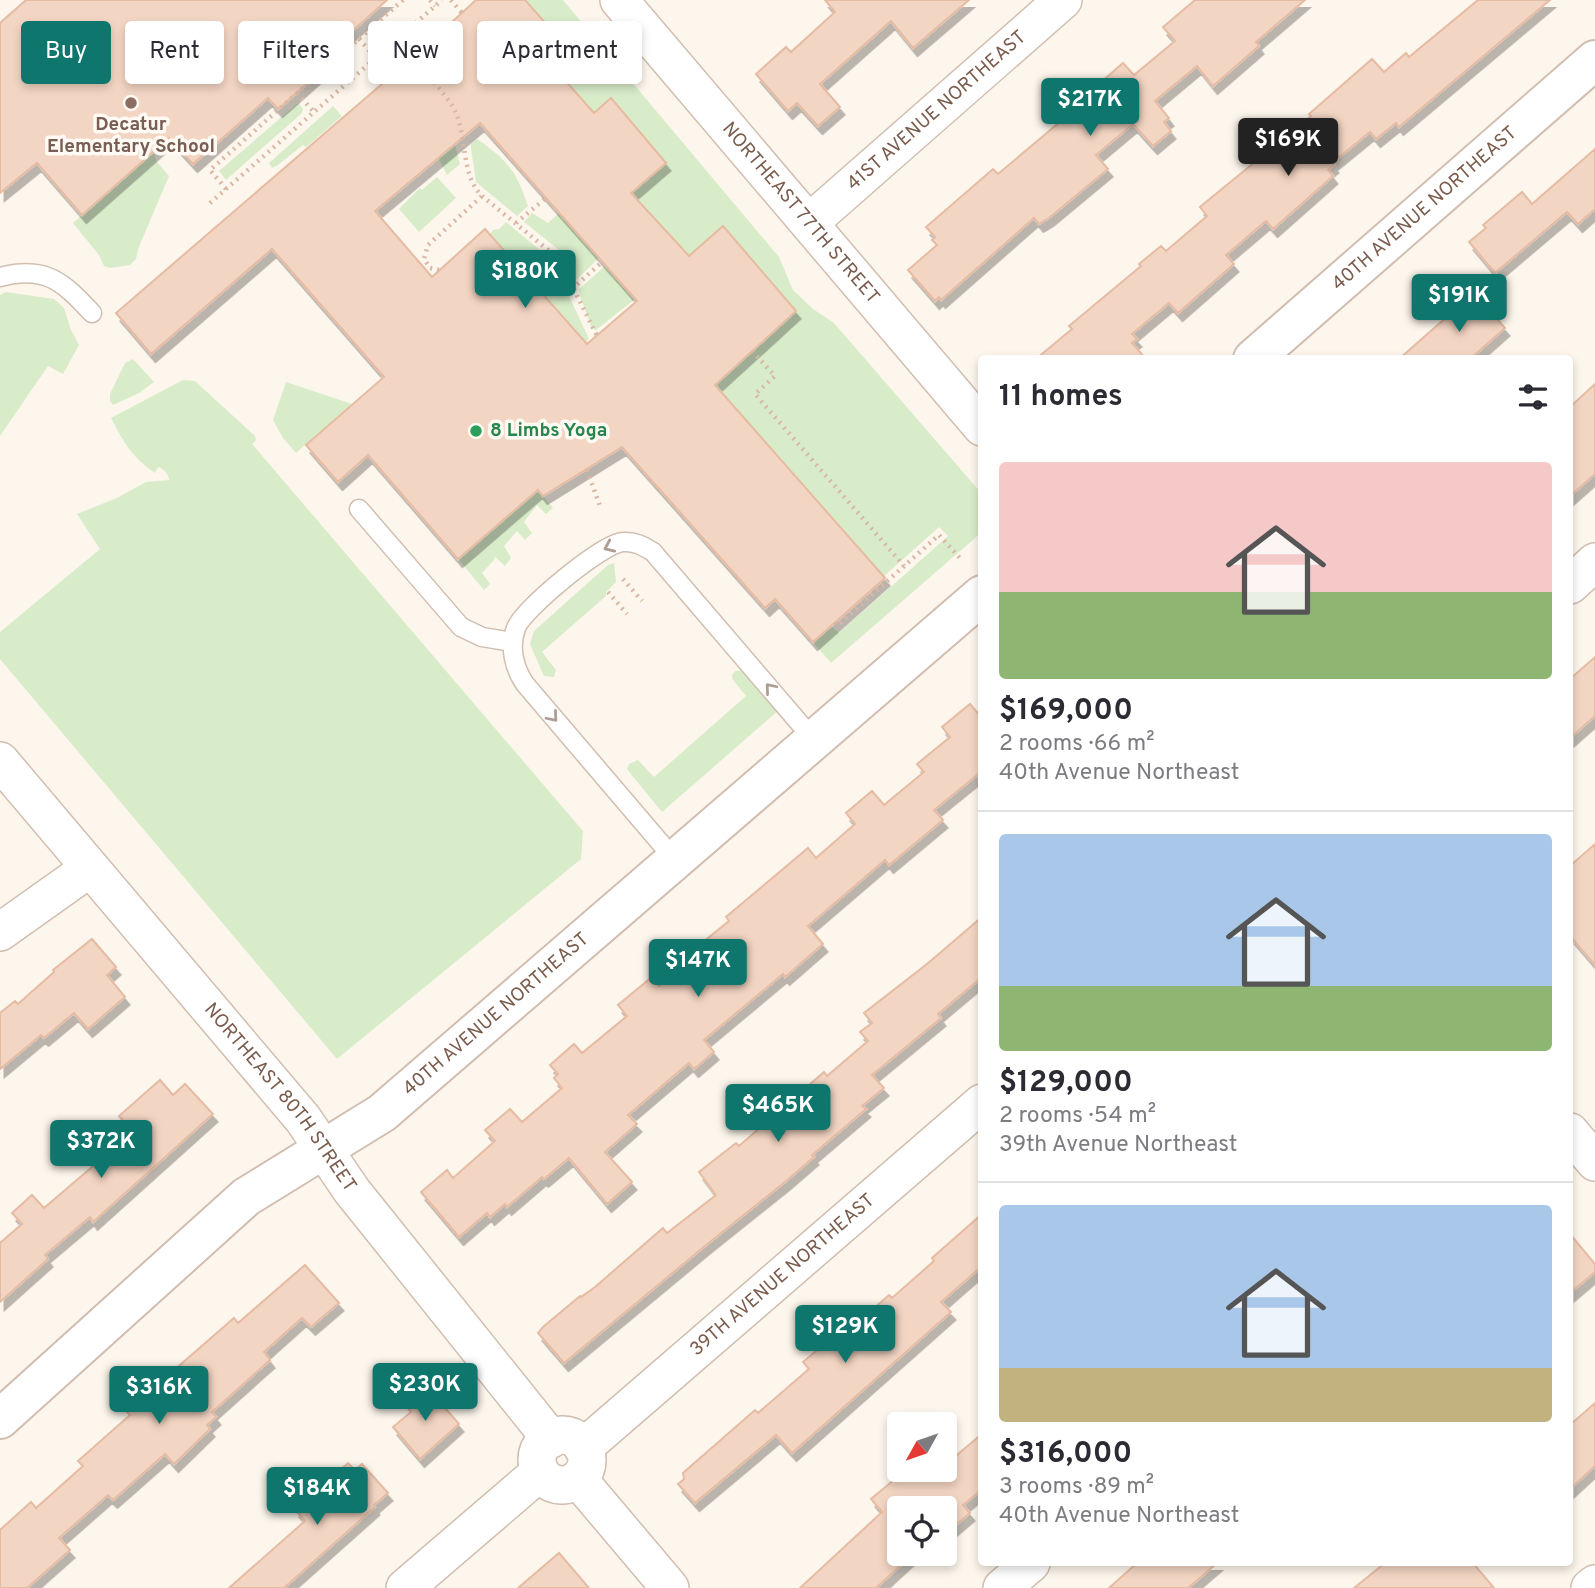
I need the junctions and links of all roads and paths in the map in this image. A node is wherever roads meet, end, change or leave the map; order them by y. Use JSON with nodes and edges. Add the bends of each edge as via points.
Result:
{"nodes":[{"id":1,"x":403,"y":0,"type":"edge"},
{"id":2,"x":430,"y":0,"type":"edge"},
{"id":3,"x":442,"y":0,"type":"edge"},
{"id":4,"x":451,"y":0,"type":"edge"},
{"id":5,"x":619,"y":0,"type":"edge"},
{"id":6,"x":1063,"y":0,"type":"edge"},
{"id":7,"x":435,"y":6,"type":"junction"},
{"id":8,"x":462,"y":13,"type":"dead end"},
{"id":9,"x":418,"y":21,"type":"edge"},
{"id":10,"x":359,"y":39,"type":"junction"},
{"id":11,"x":368,"y":49,"type":"edge"},
{"id":12,"x":1595,"y":61,"type":"edge"},
{"id":13,"x":368,"y":65,"type":"edge"},
{"id":14,"x":434,"y":84,"type":"edge"},
{"id":15,"x":297,"y":93,"type":"junction"},
{"id":16,"x":314,"y":112,"type":"junction"},
{"id":17,"x":226,"y":189,"type":"junction"},
{"id":18,"x":482,"y":196,"type":"junction"},
{"id":19,"x":545,"y":198,"type":"dead end"},
{"id":20,"x":210,"y":203,"type":"dead end"},
{"id":21,"x":516,"y":223,"type":"junction"},
{"id":22,"x":809,"y":223,"type":"junction"},
{"id":23,"x":602,"y":262,"type":"dead end"},
{"id":24,"x":439,"y":270,"type":"dead end"},
{"id":25,"x":0,"y":277,"type":"edge"},
{"id":26,"x":572,"y":289,"type":"junction"},
{"id":27,"x":92,"y":313,"type":"dead end"},
{"id":28,"x":597,"y":336,"type":"dead end"},
{"id":29,"x":752,"y":351,"type":"dead end"},
{"id":30,"x":1258,"y":355,"type":"edge"},
{"id":31,"x":978,"y":422,"type":"edge"},
{"id":32,"x":587,"y":470,"type":"dead end"},
{"id":33,"x":359,"y":509,"type":"dead end"},
{"id":34,"x":601,"y":509,"type":"dead end"},
{"id":35,"x":960,"y":558,"type":"dead end"},
{"id":36,"x":1595,"y":562,"type":"edge"},
{"id":37,"x":904,"y":566,"type":"junction"},
{"id":38,"x":623,"y":579,"type":"dead end"},
{"id":39,"x":1573,"y":582,"type":"edge"},
{"id":40,"x":608,"y":592,"type":"dead end"},
{"id":41,"x":978,"y":598,"type":"edge"},
{"id":42,"x":642,"y":601,"type":"dead end"},
{"id":43,"x":627,"y":614,"type":"dead end"},
{"id":44,"x":835,"y":622,"type":"dead end"},
{"id":45,"x":512,"y":642,"type":"junction"},
{"id":46,"x":814,"y":740,"type":"junction"},
{"id":47,"x":0,"y":761,"type":"edge"},
{"id":48,"x":675,"y":860,"type":"junction"},
{"id":49,"x":90,"y":868,"type":"junction"},
{"id":50,"x":0,"y":932,"type":"edge"},
{"id":51,"x":978,"y":1105,"type":"edge"},
{"id":52,"x":1573,"y":1136,"type":"edge"},
{"id":53,"x":323,"y":1148,"type":"junction"},
{"id":54,"x":1595,"y":1162,"type":"edge"},
{"id":55,"x":0,"y":1419,"type":"edge"},
{"id":56,"x":563,"y":1459,"type":"junction"},
{"id":57,"x":1028,"y":1566,"type":"edge"},
{"id":58,"x":1595,"y":1584,"type":"edge"},
{"id":59,"x":405,"y":1588,"type":"edge"},
{"id":60,"x":670,"y":1588,"type":"edge"},
{"id":61,"x":1002,"y":1588,"type":"edge"},
{"id":62,"x":1590,"y":1588,"type":"edge"}],
"edges":[{"from":1,"to":10,"type":"path"},
{"from":2,"to":7,"type":"path"},
{"from":3,"to":7,"type":"path"},
{"from":4,"to":8,"type":"path"},
{"from":5,"to":22,"type":"street","name":"NORTHEAST 77TH STREET"},
{"from":6,"to":22,"type":"street","name":"41ST AVENUE NORTHEAST"},
{"from":7,"to":9,"type":"path"},
{"from":10,"to":11,"type":"path"},
{"from":10,"to":15,"type":"path"},
{"from":12,"to":30,"type":"street","name":"40TH AVENUE NORTHEAST"},
{"from":13,"to":16,"type":"path"},
{"from":14,"to":18,"type":"path","via":[[452,105],[473,186]]},
{"from":15,"to":16,"type":"path"},
{"from":15,"to":17,"type":"path","via":[[209,170]]},
{"from":16,"to":17,"type":"path"},
{"from":17,"to":20,"type":"path"},
{"from":18,"to":21,"type":"path"},
{"from":18,"to":24,"type":"path","via":[[428,246],[424,259],[430,268]]},
{"from":19,"to":21,"type":"path"},
{"from":21,"to":26,"type":"path","via":[[559,259]]},
{"from":22,"to":31,"type":"street","name":"NORTHEAST 77TH STREET"},
{"from":23,"to":26,"type":"path"},
{"from":25,"to":27,"type":"lane","via":[[48,276],[68,287]]},
{"from":26,"to":28,"type":"path"},
{"from":29,"to":37,"type":"path","via":[[775,376],[755,394]]},
{"from":32,"to":34,"type":"path"},
{"from":33,"to":45,"type":"lane","via":[[461,627]]},
{"from":35,"to":37,"type":"path","via":[[940,535]]},
{"from":36,"to":39,"type":"street"},
{"from":37,"to":44,"type":"path","via":[[838,625]]},
{"from":38,"to":42,"type":"path"},
{"from":40,"to":43,"type":"path"},
{"from":41,"to":46,"type":"street","name":"40TH AVENUE NORTHEAST"},
{"from":46,"to":45,"type":"lane","one_way":true,"via":[[653,552],[638,543],[621,542],[585,561],[528,611],[516,625]]},
{"from":45,"to":48,"type":"lane","one_way":true,"via":[[517,673],[525,684]]},
{"from":46,"to":48,"type":"street","name":"40TH AVENUE NORTHEAST"},
{"from":47,"to":49,"type":"street","name":"NORTHEAST 80TH STREET"},
{"from":48,"to":53,"type":"street","name":"40TH AVENUE NORTHEAST","via":[[382,1113]]},
{"from":49,"to":50,"type":"street"},
{"from":49,"to":53,"type":"street","name":"NORTHEAST 80TH STREET"},
{"from":51,"to":56,"type":"street","name":"39TH AVENUE NORTHEAST"},
{"from":52,"to":54,"type":"street"},
{"from":53,"to":55,"type":"street","name":"40TH AVENUE NORTHEAST","via":[[246,1197]]},
{"from":53,"to":56,"type":"street","name":"NORTHEAST 80TH STREET"},
{"from":56,"to":59,"type":"street","name":"39TH AVENUE NORTHEAST"},
{"from":56,"to":60,"type":"street","name":"NORTHEAST 80TH STREET"},
{"from":57,"to":61,"type":"street"},
{"from":58,"to":62,"type":"street"}]}
